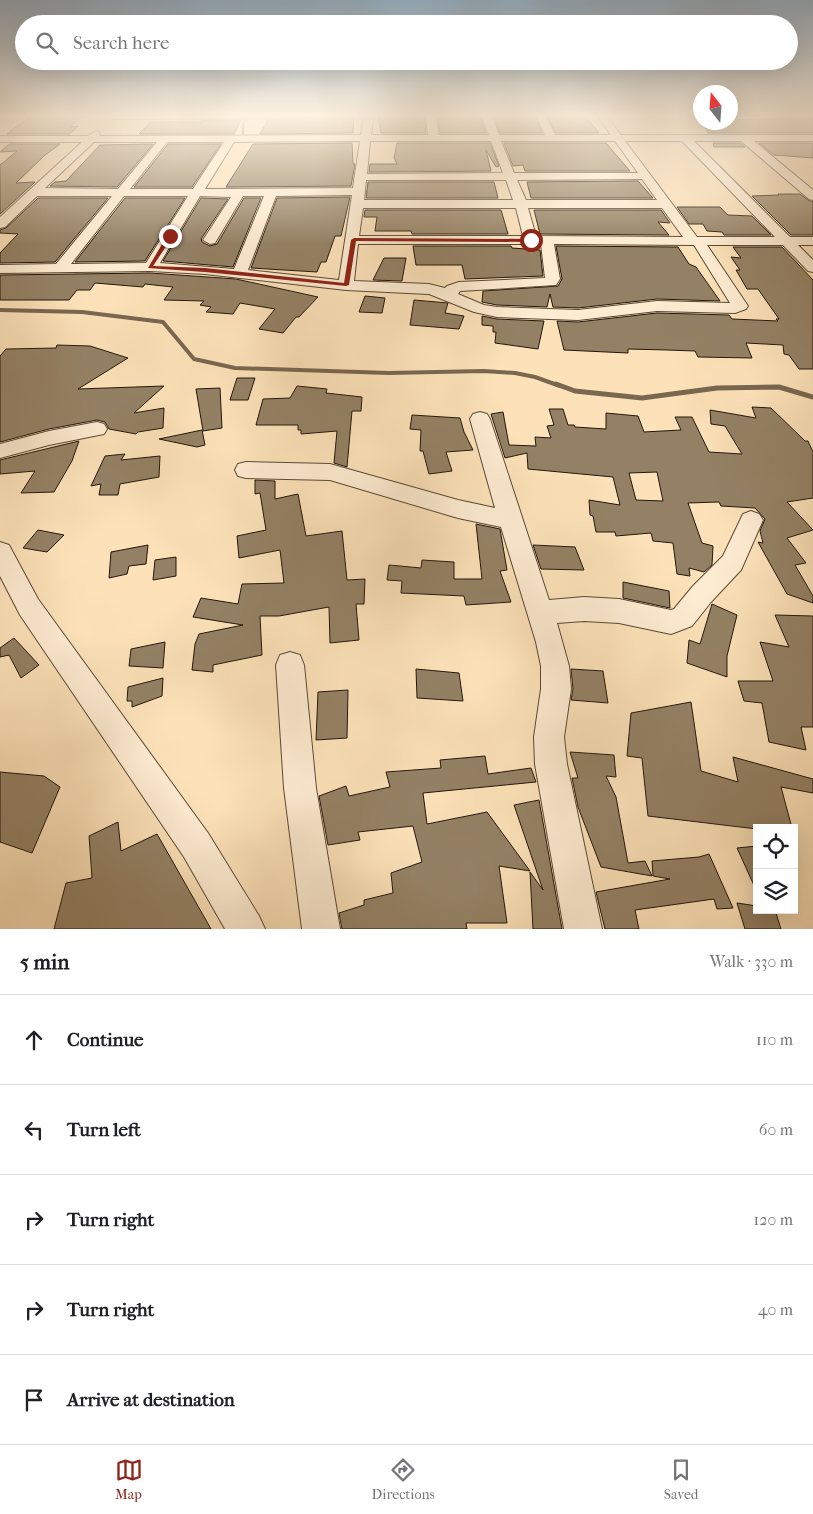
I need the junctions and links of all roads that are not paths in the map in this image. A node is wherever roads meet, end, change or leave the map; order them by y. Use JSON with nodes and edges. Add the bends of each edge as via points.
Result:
{"nodes":[{"id":1,"x":71,"y":158,"type":"edge"},
{"id":2,"x":148,"y":158,"type":"edge"},
{"id":3,"x":218,"y":158,"type":"edge"},
{"id":4,"x":363,"y":158,"type":"edge"},
{"id":5,"x":503,"y":158,"type":"edge"},
{"id":6,"x":634,"y":158,"type":"edge"},
{"id":7,"x":704,"y":158,"type":"edge"},
{"id":8,"x":768,"y":158,"type":"edge"},
{"id":9,"x":647,"y":176,"type":"junction"},
{"id":10,"x":360,"y":177,"type":"junction"},
{"id":11,"x":510,"y":177,"type":"junction"},
{"id":12,"x":35,"y":192,"type":"junction"},
{"id":13,"x":120,"y":192,"type":"junction"},
{"id":14,"x":196,"y":193,"type":"junction"},
{"id":15,"x":239,"y":193,"type":"junction"},
{"id":16,"x":271,"y":193,"type":"junction"},
{"id":17,"x":813,"y":196,"type":"edge"},
{"id":18,"x":357,"y":198,"type":"junction"},
{"id":19,"x":8,"y":201,"type":"dead end"},
{"id":20,"x":25,"y":201,"type":"junction"},
{"id":21,"x":521,"y":204,"type":"junction"},
{"id":22,"x":665,"y":204,"type":"junction"},
{"id":23,"x":0,"y":224,"type":"edge"},
{"id":24,"x":210,"y":240,"type":"dead end"},
{"id":25,"x":354,"y":240,"type":"junction"},
{"id":26,"x":531,"y":240,"type":"junction"},
{"id":27,"x":548,"y":240,"type":"junction"},
{"id":28,"x":696,"y":241,"type":"junction"},
{"id":29,"x":786,"y":241,"type":"junction"},
{"id":30,"x":813,"y":241,"type":"edge"},
{"id":31,"x":150,"y":267,"type":"junction"},
{"id":32,"x":60,"y":268,"type":"junction"},
{"id":33,"x":813,"y":268,"type":"edge"},
{"id":34,"x":0,"y":269,"type":"edge"},
{"id":35,"x":239,"y":274,"type":"junction"},
{"id":36,"x":346,"y":285,"type":"junction"},
{"id":37,"x":450,"y":295,"type":"junction"},
{"id":38,"x":480,"y":419,"type":"dead end"},
{"id":39,"x":97,"y":428,"type":"dead end"},
{"id":40,"x":0,"y":451,"type":"edge"},
{"id":41,"x":246,"y":470,"type":"dead end"},
{"id":42,"x":510,"y":520,"type":"junction"},
{"id":43,"x":751,"y":520,"type":"dead end"},
{"id":44,"x":0,"y":552,"type":"edge"},
{"id":45,"x":540,"y":612,"type":"junction"},
{"id":46,"x":290,"y":665,"type":"dead end"},
{"id":47,"x":246,"y":929,"type":"edge"},
{"id":48,"x":321,"y":929,"type":"edge"},
{"id":49,"x":583,"y":929,"type":"edge"}],
"edges":[{"from":1,"to":12,"type":"street"},
{"from":2,"to":13,"type":"street"},
{"from":3,"to":14,"type":"street"},
{"from":4,"to":10,"type":"street"},
{"from":5,"to":11,"type":"street"},
{"from":6,"to":9,"type":"street"},
{"from":7,"to":29,"type":"street"},
{"from":8,"to":17,"type":"street"},
{"from":9,"to":11,"type":"street"},
{"from":9,"to":22,"type":"street"},
{"from":10,"to":11,"type":"street"},
{"from":10,"to":18,"type":"street"},
{"from":11,"to":21,"type":"street"},
{"from":12,"to":13,"type":"street"},
{"from":12,"to":20,"type":"street"},
{"from":13,"to":14,"type":"street"},
{"from":13,"to":32,"type":"street"},
{"from":14,"to":15,"type":"street"},
{"from":14,"to":31,"type":"street"},
{"from":15,"to":16,"type":"street"},
{"from":15,"to":24,"type":"street"},
{"from":16,"to":18,"type":"street"},
{"from":16,"to":35,"type":"street"},
{"from":18,"to":21,"type":"street"},
{"from":18,"to":25,"type":"street"},
{"from":19,"to":20,"type":"street"},
{"from":20,"to":23,"type":"street"},
{"from":21,"to":22,"type":"street"},
{"from":21,"to":26,"type":"street"},
{"from":22,"to":28,"type":"street"},
{"from":25,"to":26,"type":"street"},
{"from":25,"to":36,"type":"street"},
{"from":26,"to":27,"type":"street"},
{"from":27,"to":28,"type":"street"},
{"from":27,"to":37,"type":"street","via":[[553,279],[550,282],[460,287],[452,289]]},
{"from":28,"to":29,"type":"street"},
{"from":28,"to":37,"type":"street","via":[[740,306],[657,306],[578,315],[541,314],[487,311]]},
{"from":29,"to":30,"type":"street"},
{"from":29,"to":33,"type":"street"},
{"from":31,"to":32,"type":"street"},
{"from":31,"to":35,"type":"street"},
{"from":32,"to":34,"type":"street"},
{"from":35,"to":36,"type":"street"},
{"from":36,"to":37,"type":"street","via":[[429,289]]},
{"from":38,"to":42,"type":"street"},
{"from":39,"to":40,"type":"street"},
{"from":41,"to":42,"type":"street","via":[[330,472],[458,509]]},
{"from":42,"to":45,"type":"street"},
{"from":43,"to":45,"type":"street","via":[[732,563],[677,622],[619,611]]},
{"from":44,"to":47,"type":"street","via":[[29,606],[196,844]]},
{"from":45,"to":49,"type":"street","via":[[555,666],[556,689],[549,737],[551,764]]},
{"from":46,"to":48,"type":"street","via":[[300,788]]}]}
